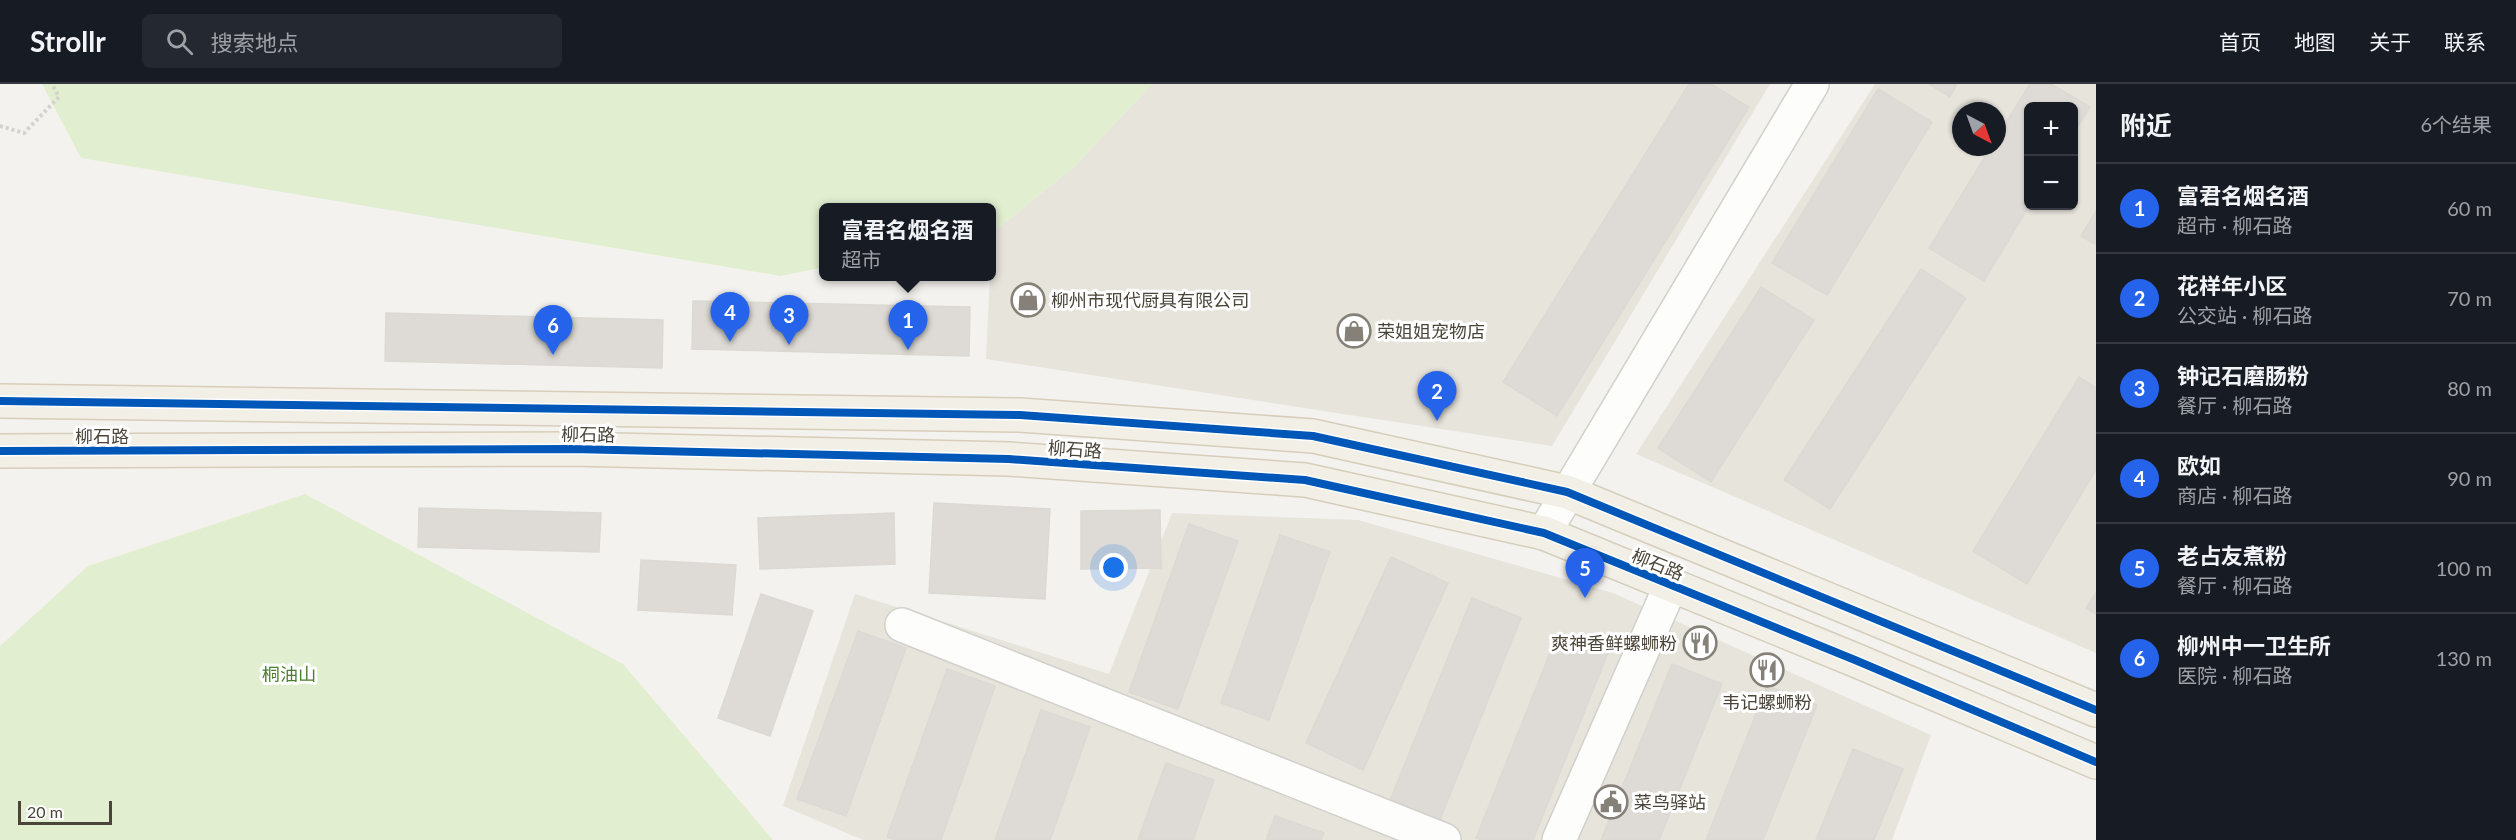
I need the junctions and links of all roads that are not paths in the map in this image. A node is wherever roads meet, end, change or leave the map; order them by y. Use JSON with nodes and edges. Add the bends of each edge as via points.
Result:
{"nodes":[{"id":1,"x":1812,"y":84,"type":"edge"},
{"id":2,"x":0,"y":401,"type":"edge"},
{"id":3,"x":0,"y":451,"type":"edge"},
{"id":4,"x":1567,"y":492,"type":"junction"},
{"id":5,"x":1544,"y":533,"type":"junction"},
{"id":6,"x":1671,"y":585,"type":"junction"},
{"id":7,"x":902,"y":625,"type":"dead end"},
{"id":8,"x":2096,"y":710,"type":"edge"},
{"id":9,"x":2096,"y":762,"type":"edge"},
{"id":10,"x":1444,"y":840,"type":"edge"},
{"id":11,"x":1559,"y":840,"type":"edge"}],
"edges":[{"from":1,"to":4,"type":"street"},
{"from":2,"to":4,"type":"main road","name":"柳石路","via":[[1020,415],[1313,436]]},
{"from":3,"to":5,"type":"main road","name":"柳石路","via":[[572,449],[1009,459],[1305,480]]},
{"from":4,"to":5,"type":"street"},
{"from":4,"to":8,"type":"main road","name":"柳石路"},
{"from":5,"to":6,"type":"main road","name":"柳石路"},
{"from":6,"to":9,"type":"main road","name":"柳石路"},
{"from":6,"to":11,"type":"street"},
{"from":7,"to":10,"type":"street"}]}
